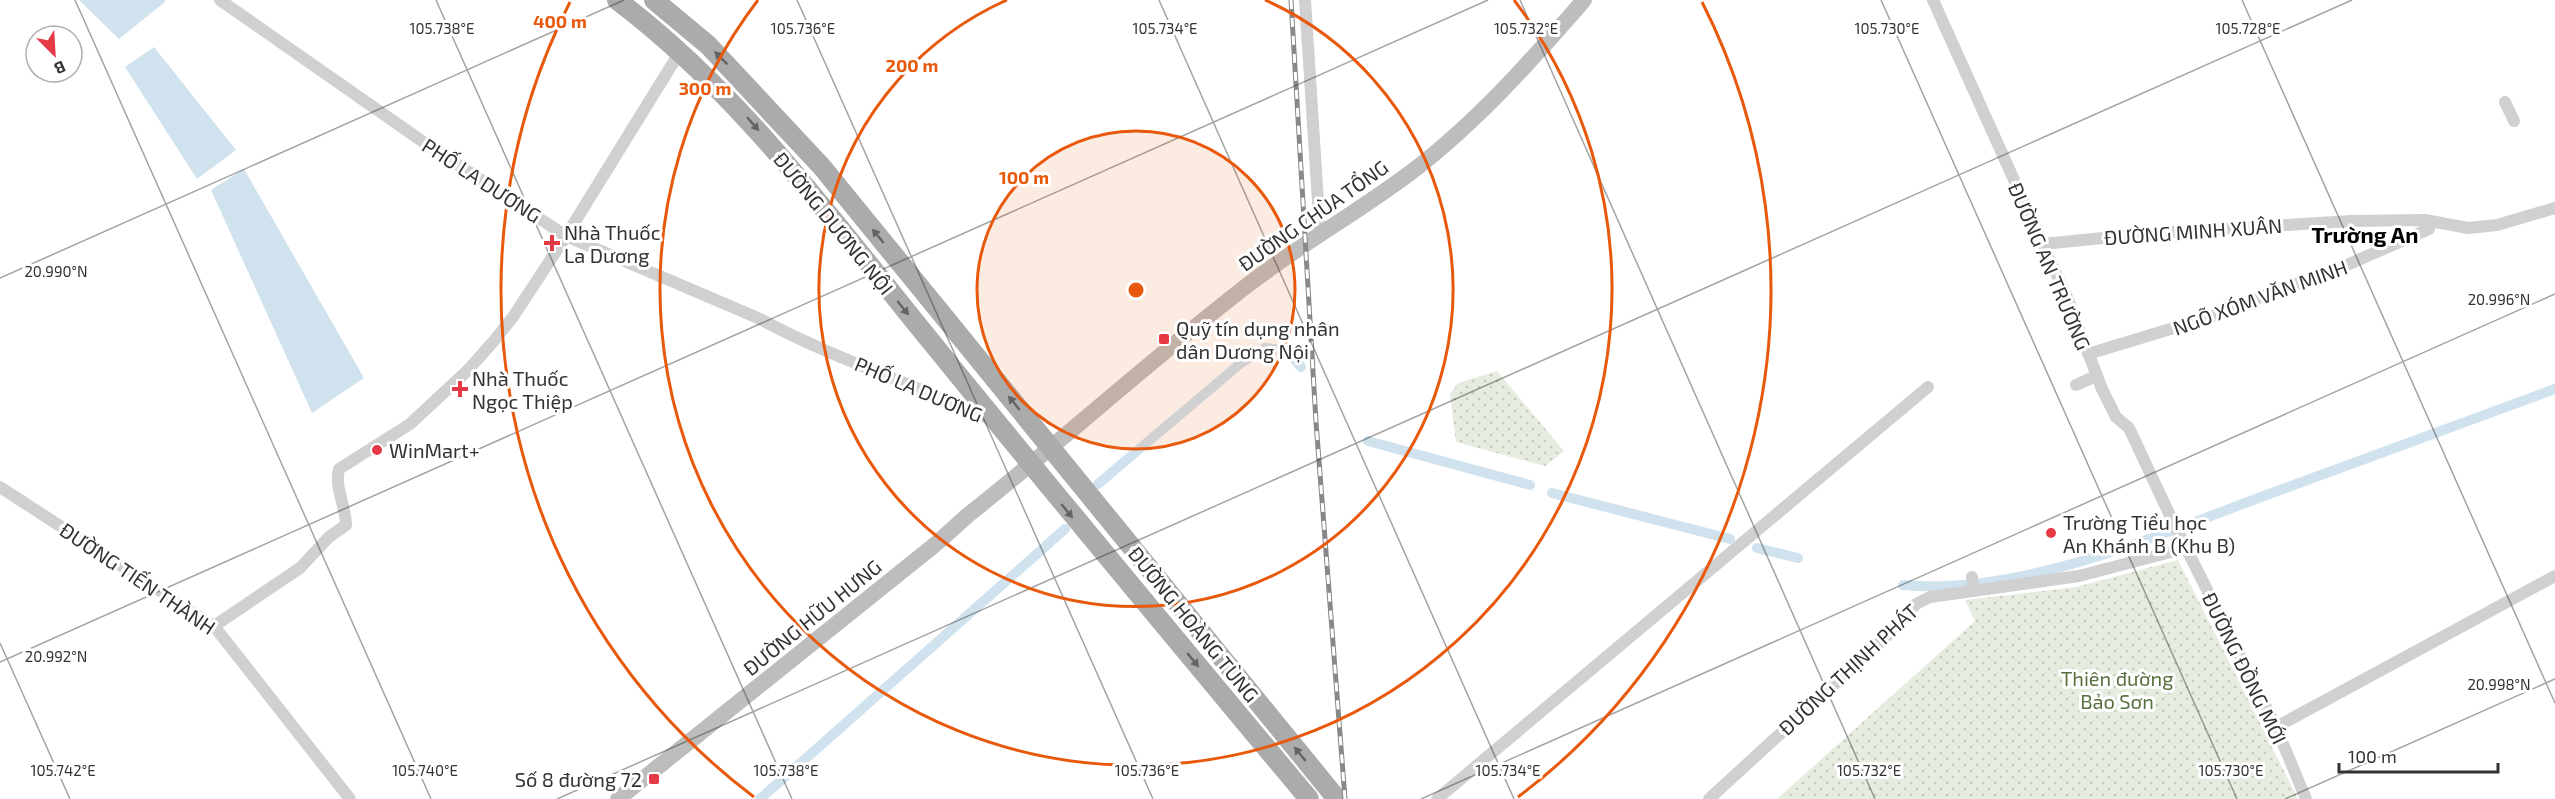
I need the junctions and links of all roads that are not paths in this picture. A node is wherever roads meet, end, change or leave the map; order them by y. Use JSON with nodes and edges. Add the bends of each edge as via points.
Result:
{"nodes":[{"id":1,"x":220,"y":0,"type":"edge"},
{"id":2,"x":617,"y":0,"type":"edge"},
{"id":3,"x":654,"y":0,"type":"edge"},
{"id":4,"x":1305,"y":0,"type":"edge"},
{"id":5,"x":1584,"y":0,"type":"edge"},
{"id":6,"x":1933,"y":0,"type":"edge"},
{"id":7,"x":693,"y":32,"type":"junction"},
{"id":8,"x":681,"y":50,"type":"junction"},
{"id":9,"x":2506,"y":104,"type":"dead end"},
{"id":10,"x":2514,"y":121,"type":"dead end"},
{"id":11,"x":2555,"y":208,"type":"edge"},
{"id":12,"x":2429,"y":229,"type":"dead end"},
{"id":13,"x":1320,"y":233,"type":"junction"},
{"id":14,"x":566,"y":236,"type":"junction"},
{"id":15,"x":2043,"y":244,"type":"junction"},
{"id":16,"x":2088,"y":354,"type":"junction"},
{"id":17,"x":2096,"y":376,"type":"junction"},
{"id":18,"x":2076,"y":385,"type":"dead end"},
{"id":19,"x":1928,"y":387,"type":"dead end"},
{"id":20,"x":996,"y":422,"type":"junction"},
{"id":21,"x":1051,"y":448,"type":"junction"},
{"id":22,"x":1030,"y":466,"type":"junction"},
{"id":23,"x":0,"y":487,"type":"edge"},
{"id":24,"x":2184,"y":543,"type":"junction"},
{"id":25,"x":2555,"y":576,"type":"edge"},
{"id":26,"x":214,"y":626,"type":"junction"},
{"id":27,"x":2276,"y":727,"type":"junction"},
{"id":28,"x":350,"y":799,"type":"edge"},
{"id":29,"x":618,"y":799,"type":"edge"},
{"id":30,"x":1309,"y":799,"type":"edge"},
{"id":31,"x":1338,"y":799,"type":"edge"},
{"id":32,"x":1437,"y":799,"type":"edge"},
{"id":33,"x":1709,"y":799,"type":"edge"},
{"id":34,"x":2306,"y":799,"type":"edge"}],
"edges":[{"from":1,"to":14,"type":"street","name":"PHỐ LA DƯƠNG"},
{"from":2,"to":8,"type":"main road","name":"ĐƯỜNG DƯƠNG NỘI"},
{"from":3,"to":7,"type":"main road","name":"ĐƯỜNG DƯƠNG NỘI"},
{"from":4,"to":13,"type":"street"},
{"from":5,"to":13,"type":"main road","name":"ĐƯỜNG CHÙA TỔNG","via":[[1448,142],[1371,201]]},
{"from":6,"to":15,"type":"street","name":"ĐƯỜNG AN TRƯỜNG"},
{"from":7,"to":8,"type":"main road"},
{"from":21,"to":7,"type":"main road","name":"ĐƯỜNG DƯƠNG NỘI","one_way":true,"via":[[822,167],[748,85]]},
{"from":8,"to":14,"type":"street"},
{"from":8,"to":20,"type":"main road","name":"ĐƯỜNG DƯƠNG NỘI","one_way":true,"via":[[752,122]]},
{"from":9,"to":10,"type":"street"},
{"from":11,"to":15,"type":"street","name":"ĐƯỜNG MINH XUÂN","via":[[2497,225],[2468,228],[2425,220],[2351,221]]},
{"from":12,"to":16,"type":"street","name":"NGÕ XÓM VĂN MINH","via":[[2236,309]]},
{"from":13,"to":21,"type":"main road","name":"ĐƯỜNG CHÙA TỔNG","via":[[1236,294]]},
{"from":14,"to":20,"type":"street","name":"PHỐ LA DƯƠNG"},
{"from":14,"to":26,"type":"street","via":[[513,317],[467,371],[410,424],[339,469],[346,525],[300,568]]},
{"from":15,"to":16,"type":"street","name":"ĐƯỜNG AN TRƯỜNG"},
{"from":16,"to":17,"type":"street","name":"ĐƯỜNG AN TRƯỜNG"},
{"from":17,"to":18,"type":"street"},
{"from":17,"to":24,"type":"street","name":"ĐƯỜNG AN TRƯỜNG","via":[[2116,417],[2128,428]]},
{"from":19,"to":32,"type":"street"},
{"from":20,"to":22,"type":"main road","name":"ĐƯỜNG DƯƠNG NỘI"},
{"from":21,"to":22,"type":"main road","name":"ĐƯỜNG CHÙA TỔNG"},
{"from":31,"to":21,"type":"main road","name":"ĐƯỜNG HOÀNG TÙNG","one_way":true},
{"from":22,"to":29,"type":"main road","name":"ĐƯỜNG HỮU HƯNG"},
{"from":22,"to":30,"type":"main road","name":"ĐƯỜNG HOÀNG TÙNG","one_way":true},
{"from":23,"to":26,"type":"street","name":"ĐƯỜNG TIẾN THÀNH"},
{"from":24,"to":27,"type":"street","name":"ĐƯỜNG ĐỒNG MỚI"},
{"from":24,"to":33,"type":"street","name":"ĐƯỜNG THỊNH PHÁT","via":[[2079,576],[1973,584],[1916,604],[1889,634]]},
{"from":25,"to":27,"type":"street"},
{"from":26,"to":28,"type":"street","name":"ĐƯỜNG TIẾN THÀNH"},
{"from":27,"to":34,"type":"street","name":"ĐƯỜNG ĐỒNG MỚI"}]}
